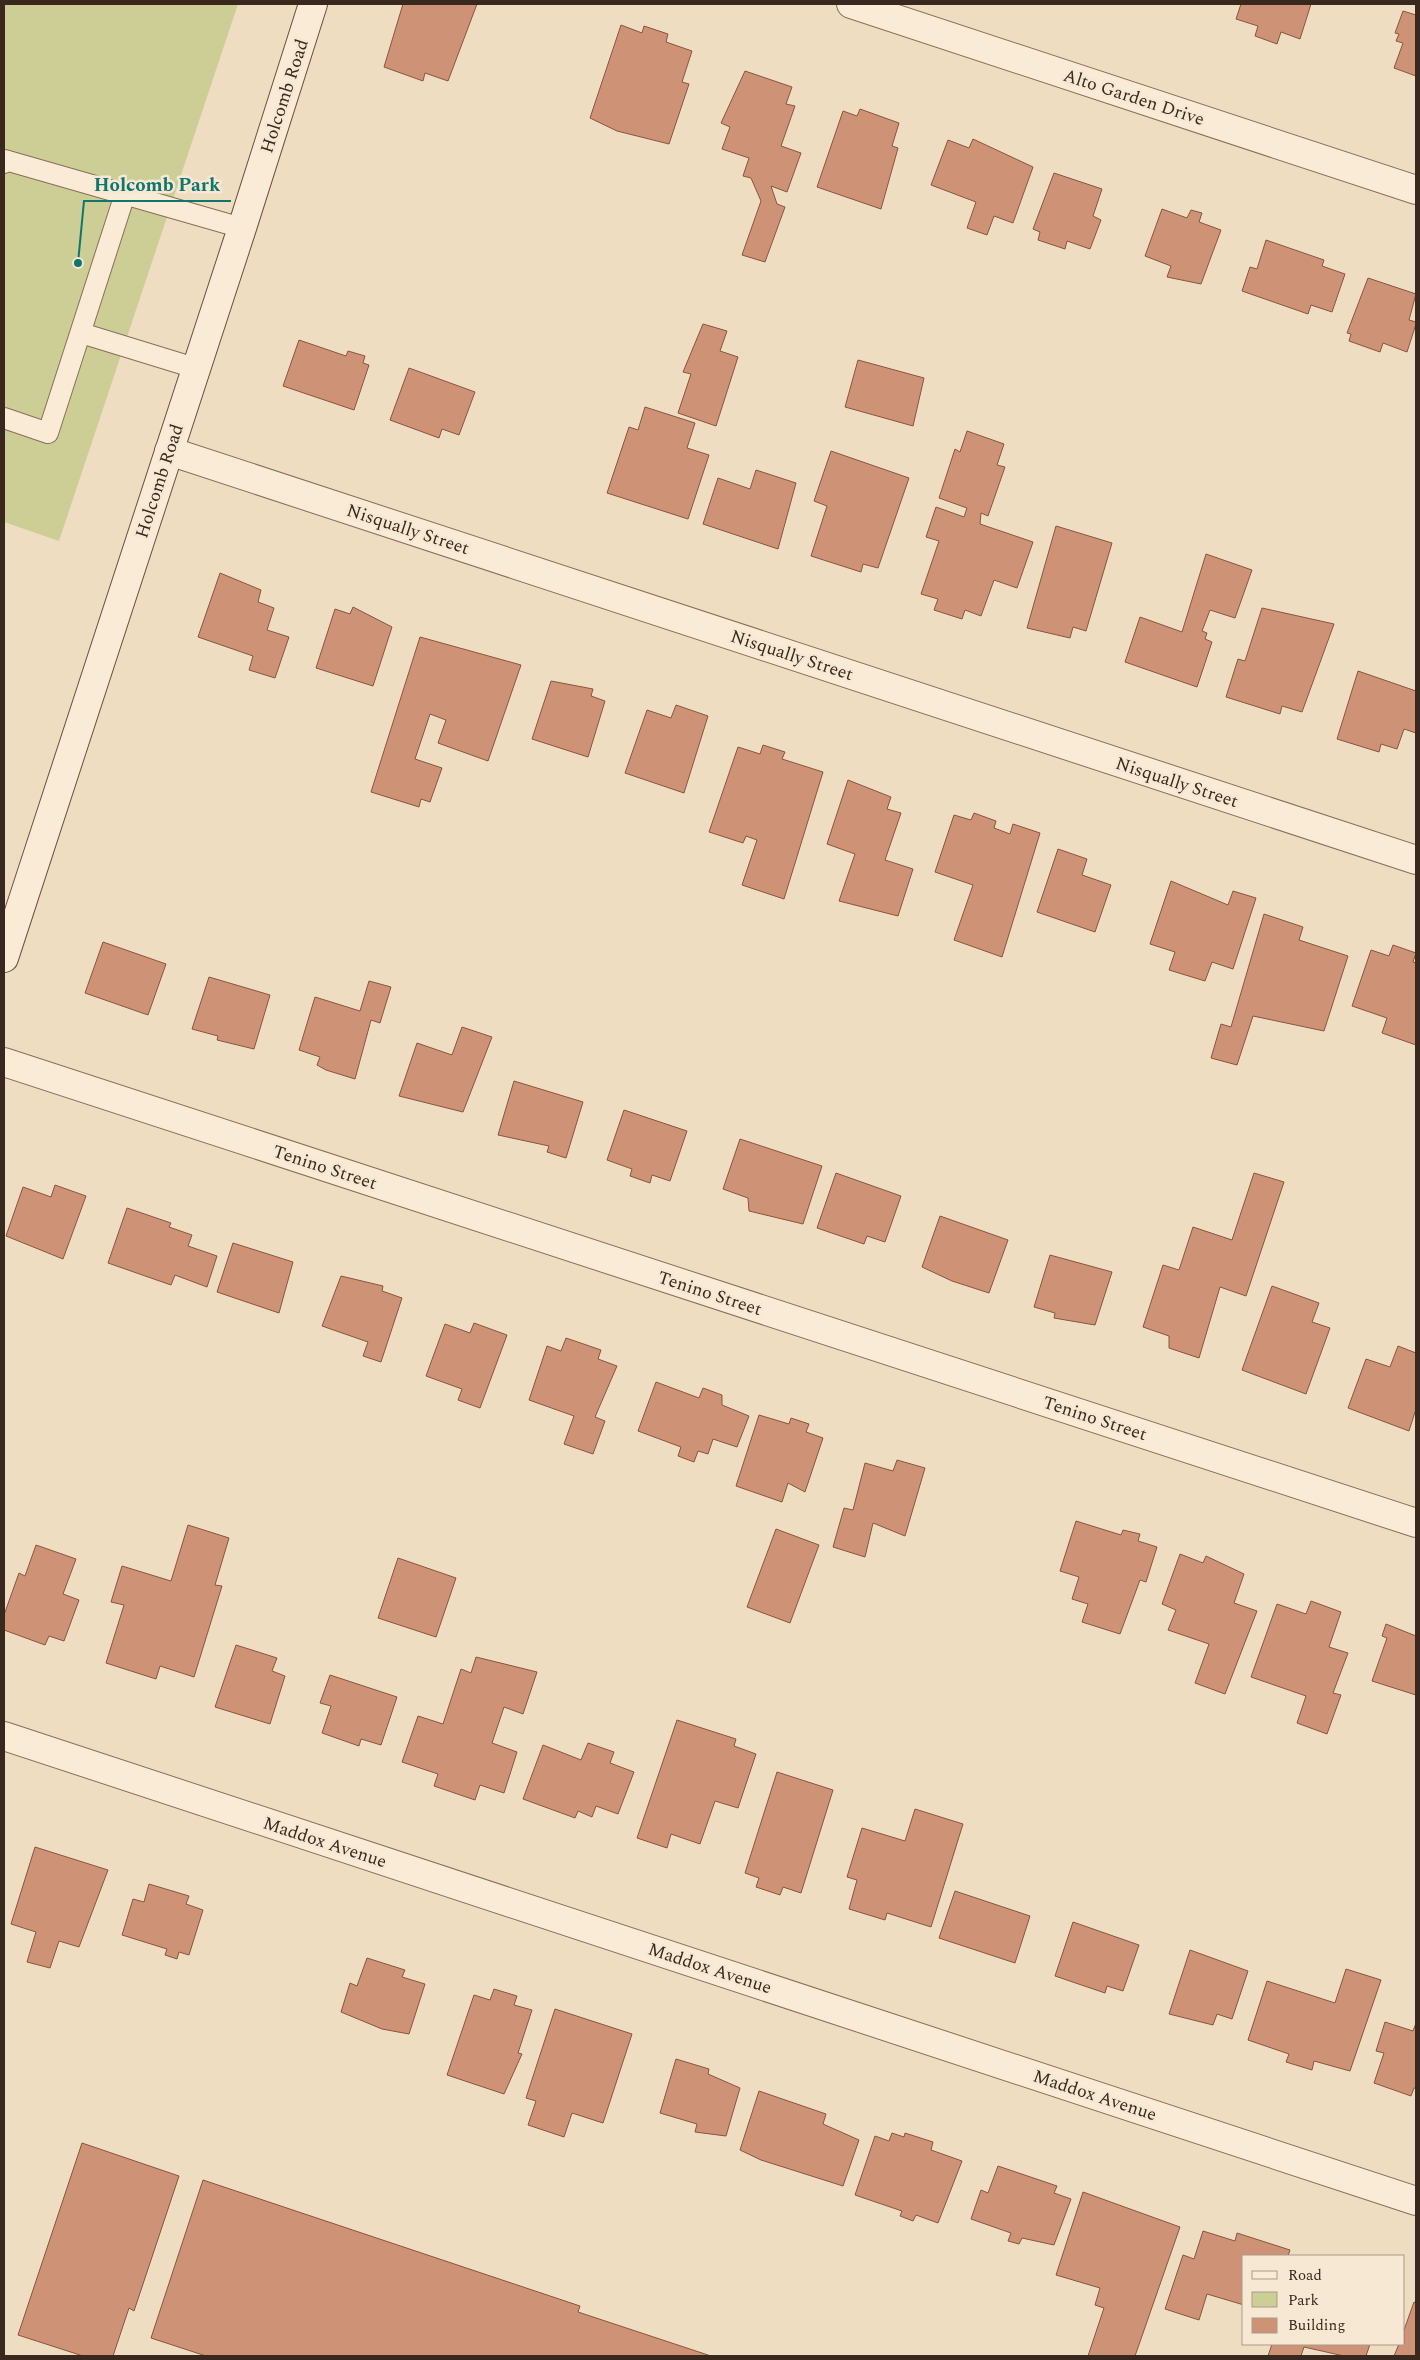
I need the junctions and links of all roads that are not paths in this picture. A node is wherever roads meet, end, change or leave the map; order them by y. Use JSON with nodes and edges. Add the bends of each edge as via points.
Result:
{"nodes":[{"id":1,"x":313,"y":4,"type":"edge"},
{"id":2,"x":852,"y":4,"type":"edge"},
{"id":3,"x":4,"y":163,"type":"edge"},
{"id":4,"x":1416,"y":190,"type":"edge"},
{"id":5,"x":125,"y":194,"type":"junction"},
{"id":6,"x":242,"y":228,"type":"junction"},
{"id":7,"x":81,"y":333,"type":"junction"},
{"id":8,"x":195,"y":368,"type":"junction"},
{"id":9,"x":4,"y":418,"type":"edge"},
{"id":10,"x":168,"y":451,"type":"junction"},
{"id":11,"x":1416,"y":860,"type":"edge"},
{"id":12,"x":4,"y":958,"type":"edge"},
{"id":13,"x":4,"y":1062,"type":"edge"},
{"id":14,"x":1416,"y":1523,"type":"edge"},
{"id":15,"x":4,"y":1736,"type":"edge"},
{"id":16,"x":1416,"y":2201,"type":"edge"}],
"edges":[{"from":1,"to":6,"type":"street","name":"Holcomb Road"},
{"from":2,"to":4,"type":"street","name":"Alto Garden Drive"},
{"from":3,"to":5,"type":"lane","via":[[5,160]]},
{"from":5,"to":6,"type":"lane"},
{"from":5,"to":7,"type":"lane"},
{"from":6,"to":8,"type":"street","name":"Holcomb Road"},
{"from":7,"to":8,"type":"lane"},
{"from":7,"to":9,"type":"lane","via":[[48,433]]},
{"from":8,"to":10,"type":"street","name":"Holcomb Road"},
{"from":10,"to":11,"type":"street","name":"Nisqually Street"},
{"from":10,"to":12,"type":"street","name":"Holcomb Road"},
{"from":13,"to":14,"type":"street","name":"Tenino Street"},
{"from":15,"to":16,"type":"street","name":"Maddox Avenue"}]}
